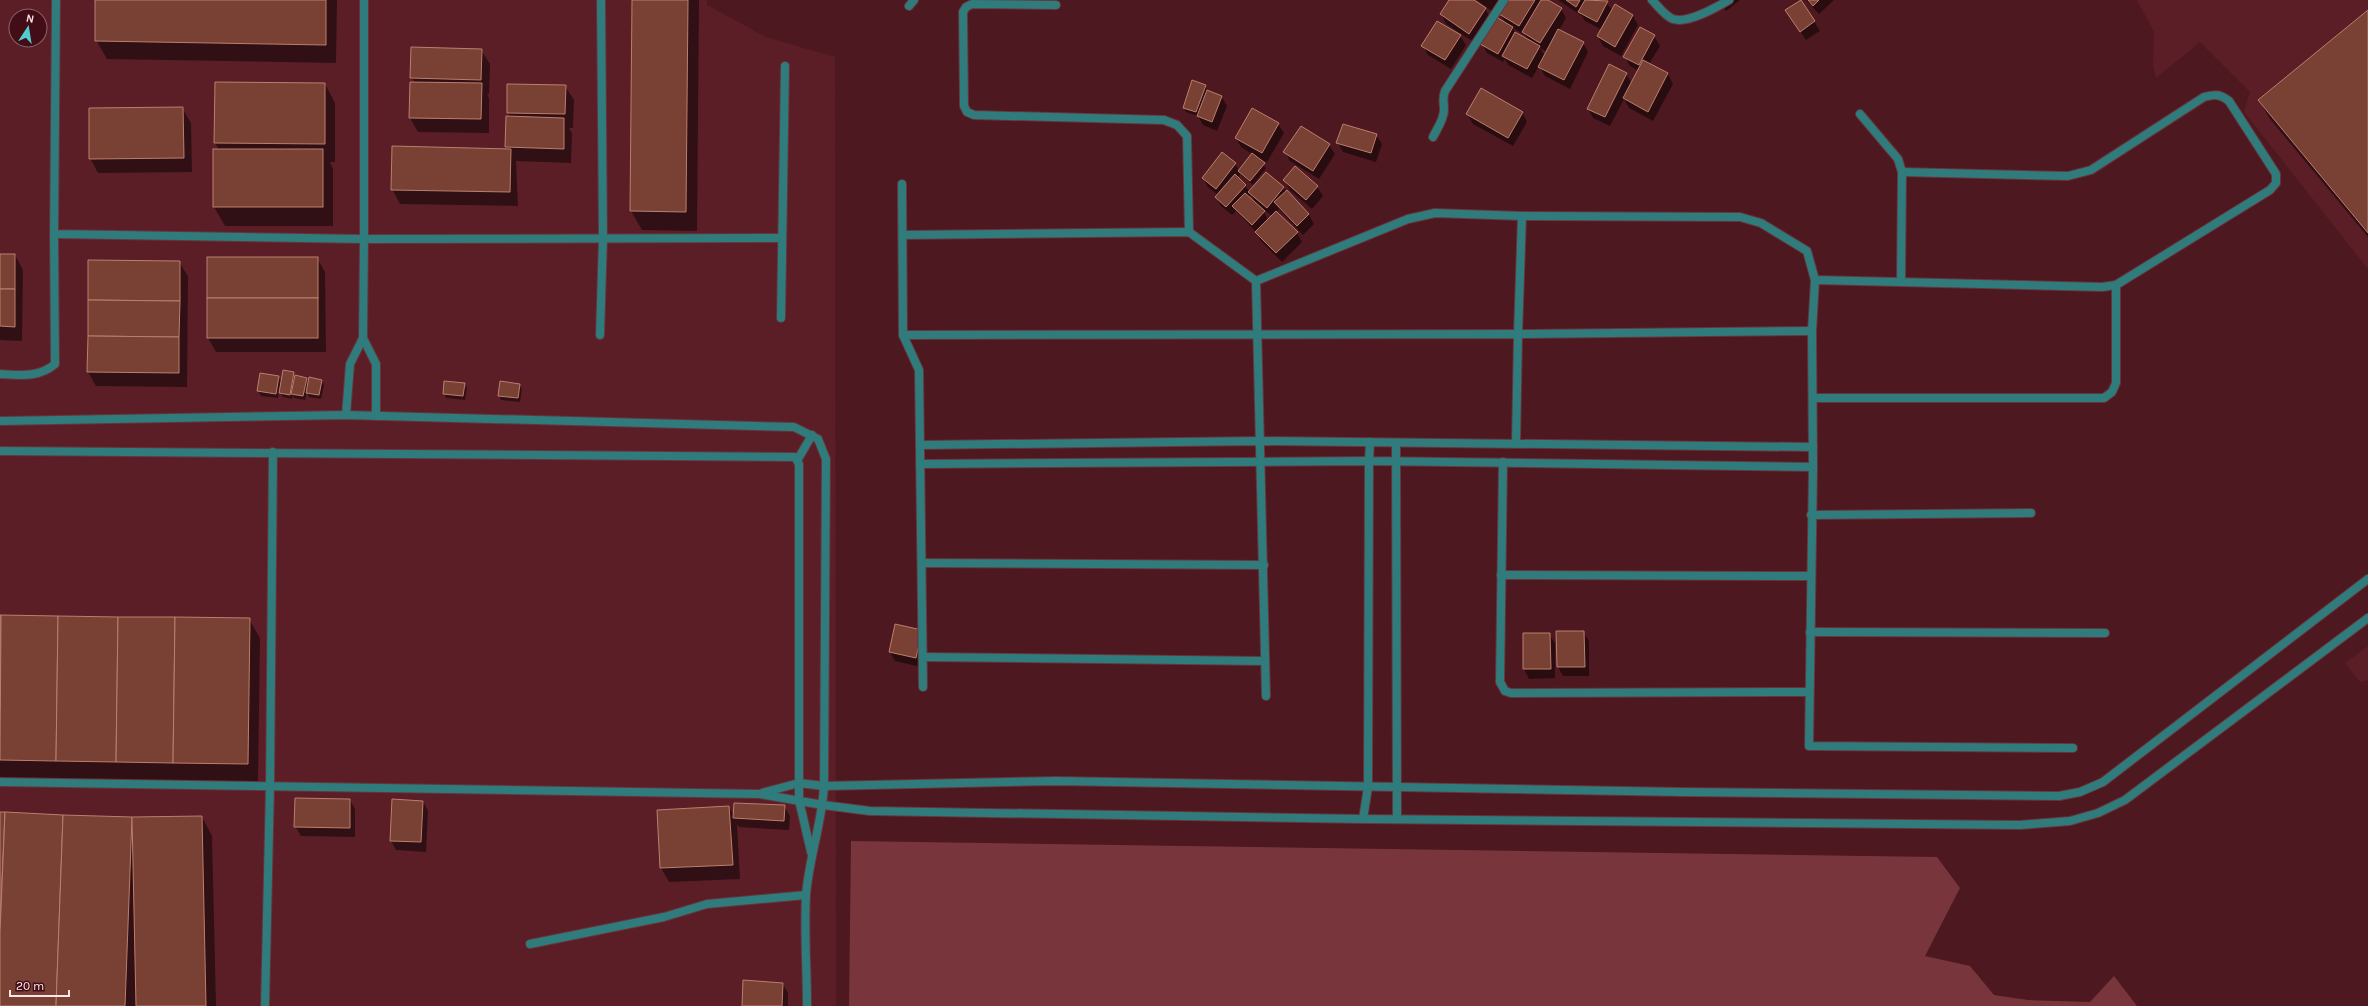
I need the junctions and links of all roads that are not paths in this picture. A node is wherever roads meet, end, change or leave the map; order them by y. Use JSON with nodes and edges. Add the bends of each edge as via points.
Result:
{"nodes":[{"id":1,"x":56,"y":0,"type":"edge"},
{"id":2,"x":364,"y":0,"type":"edge"},
{"id":3,"x":601,"y":0,"type":"edge"},
{"id":4,"x":1504,"y":0,"type":"edge"},
{"id":5,"x":1652,"y":0,"type":"edge"},
{"id":6,"x":1730,"y":0,"type":"edge"},
{"id":7,"x":1056,"y":5,"type":"dead end"},
{"id":8,"x":785,"y":66,"type":"dead end"},
{"id":9,"x":1860,"y":114,"type":"dead end"},
{"id":10,"x":1433,"y":137,"type":"dead end"},
{"id":11,"x":1902,"y":172,"type":"junction"},
{"id":12,"x":902,"y":184,"type":"dead end"},
{"id":13,"x":1522,"y":216,"type":"junction"},
{"id":14,"x":1189,"y":232,"type":"junction"},
{"id":15,"x":54,"y":234,"type":"junction"},
{"id":16,"x":902,"y":235,"type":"junction"},
{"id":17,"x":364,"y":238,"type":"junction"},
{"id":18,"x":603,"y":238,"type":"junction"},
{"id":19,"x":782,"y":238,"type":"junction"},
{"id":20,"x":1815,"y":280,"type":"junction"},
{"id":21,"x":1256,"y":281,"type":"junction"},
{"id":22,"x":1901,"y":282,"type":"junction"},
{"id":23,"x":2116,"y":285,"type":"junction"},
{"id":24,"x":781,"y":318,"type":"dead end"},
{"id":25,"x":1812,"y":331,"type":"junction"},
{"id":26,"x":1258,"y":333,"type":"junction"},
{"id":27,"x":1518,"y":334,"type":"junction"},
{"id":28,"x":600,"y":335,"type":"dead end"},
{"id":29,"x":904,"y":335,"type":"junction"},
{"id":30,"x":363,"y":338,"type":"junction"},
{"id":31,"x":0,"y":374,"type":"edge"},
{"id":32,"x":1813,"y":398,"type":"junction"},
{"id":33,"x":346,"y":415,"type":"junction"},
{"id":34,"x":376,"y":416,"type":"junction"},
{"id":35,"x":0,"y":421,"type":"edge"},
{"id":36,"x":812,"y":435,"type":"junction"},
{"id":37,"x":1260,"y":441,"type":"junction"},
{"id":38,"x":1370,"y":442,"type":"junction"},
{"id":39,"x":1396,"y":443,"type":"junction"},
{"id":40,"x":1516,"y":443,"type":"junction"},
{"id":41,"x":921,"y":445,"type":"junction"},
{"id":42,"x":1813,"y":447,"type":"junction"},
{"id":43,"x":0,"y":451,"type":"edge"},
{"id":44,"x":273,"y":452,"type":"junction"},
{"id":45,"x":798,"y":459,"type":"junction"},
{"id":46,"x":1395,"y":460,"type":"junction"},
{"id":47,"x":1261,"y":461,"type":"junction"},
{"id":48,"x":1369,"y":461,"type":"junction"},
{"id":49,"x":1504,"y":462,"type":"junction"},
{"id":50,"x":920,"y":464,"type":"junction"},
{"id":51,"x":1813,"y":467,"type":"junction"},
{"id":52,"x":2031,"y":513,"type":"dead end"},
{"id":53,"x":1811,"y":515,"type":"junction"},
{"id":54,"x":922,"y":563,"type":"junction"},
{"id":55,"x":1264,"y":565,"type":"junction"},
{"id":56,"x":1501,"y":576,"type":"junction"},
{"id":57,"x":1810,"y":576,"type":"junction"},
{"id":58,"x":2368,"y":578,"type":"edge"},
{"id":59,"x":2368,"y":618,"type":"edge"},
{"id":60,"x":1810,"y":632,"type":"junction"},
{"id":61,"x":2105,"y":633,"type":"dead end"},
{"id":62,"x":923,"y":657,"type":"junction"},
{"id":63,"x":1264,"y":661,"type":"junction"},
{"id":64,"x":923,"y":688,"type":"dead end"},
{"id":65,"x":1809,"y":692,"type":"junction"},
{"id":66,"x":1266,"y":696,"type":"dead end"},
{"id":67,"x":2073,"y":748,"type":"dead end"},
{"id":68,"x":0,"y":782,"type":"edge"},
{"id":69,"x":799,"y":783,"type":"junction"},
{"id":70,"x":270,"y":786,"type":"junction"},
{"id":71,"x":824,"y":786,"type":"junction"},
{"id":72,"x":1368,"y":787,"type":"junction"},
{"id":73,"x":1396,"y":787,"type":"junction"},
{"id":74,"x":760,"y":794,"type":"junction"},
{"id":75,"x":799,"y":800,"type":"junction"},
{"id":76,"x":823,"y":806,"type":"junction"},
{"id":77,"x":1364,"y":819,"type":"junction"},
{"id":78,"x":1397,"y":819,"type":"junction"},
{"id":79,"x":812,"y":854,"type":"junction"},
{"id":80,"x":806,"y":895,"type":"junction"},
{"id":81,"x":530,"y":944,"type":"dead end"},
{"id":82,"x":265,"y":1006,"type":"edge"},
{"id":83,"x":807,"y":1006,"type":"edge"}],
"edges":[{"from":1,"to":15,"type":"street"},
{"from":2,"to":17,"type":"street"},
{"from":3,"to":18,"type":"street"},
{"from":4,"to":10,"type":"street","via":[[1445,91],[1442,98],[1443,116]]},
{"from":5,"to":6,"type":"street","via":[[1669,16],[1678,19],[1710,12]]},
{"from":7,"to":14,"type":"street","via":[[972,4],[966,7],[963,12],[963,90],[967,112],[974,115],[1164,120],[1177,125],[1187,136]]},
{"from":8,"to":19,"type":"street"},
{"from":9,"to":11,"type":"street","via":[[1898,159]]},
{"from":11,"to":22,"type":"street"},
{"from":11,"to":23,"type":"street","via":[[2068,176],[2081,173],[2091,170],[2204,97],[2214,94],[2222,96],[2229,101],[2276,174],[2276,183],[2270,190]]},
{"from":12,"to":16,"type":"street"},
{"from":13,"to":20,"type":"street","via":[[1740,217],[1761,224],[1807,251]]},
{"from":13,"to":21,"type":"street","via":[[1435,213],[1408,219]]},
{"from":13,"to":27,"type":"street"},
{"from":14,"to":16,"type":"street"},
{"from":14,"to":21,"type":"street"},
{"from":15,"to":17,"type":"street"},
{"from":15,"to":31,"type":"street","via":[[55,364],[47,372],[37,375]]},
{"from":16,"to":29,"type":"street"},
{"from":17,"to":18,"type":"street"},
{"from":17,"to":30,"type":"street"},
{"from":18,"to":19,"type":"street"},
{"from":18,"to":28,"type":"street"},
{"from":19,"to":24,"type":"street"},
{"from":20,"to":22,"type":"street"},
{"from":20,"to":25,"type":"street"},
{"from":21,"to":26,"type":"street"},
{"from":22,"to":23,"type":"street","via":[[2102,287]]},
{"from":23,"to":32,"type":"street","via":[[2116,383],[2112,392],[2104,398]]},
{"from":25,"to":27,"type":"street"},
{"from":25,"to":32,"type":"street"},
{"from":26,"to":27,"type":"street"},
{"from":26,"to":29,"type":"street","via":[[1002,337]]},
{"from":26,"to":37,"type":"street"},
{"from":27,"to":40,"type":"street"},
{"from":29,"to":41,"type":"street","via":[[919,370]]},
{"from":30,"to":33,"type":"street","via":[[350,364]]},
{"from":30,"to":34,"type":"street","via":[[376,364]]},
{"from":32,"to":42,"type":"street"},
{"from":33,"to":34,"type":"street"},
{"from":33,"to":35,"type":"street"},
{"from":34,"to":36,"type":"street","via":[[794,427]]},
{"from":36,"to":45,"type":"street"},
{"from":36,"to":71,"type":"street","via":[[818,439],[826,460]]},
{"from":37,"to":38,"type":"street"},
{"from":37,"to":41,"type":"street"},
{"from":37,"to":47,"type":"street"},
{"from":38,"to":39,"type":"street"},
{"from":38,"to":48,"type":"street"},
{"from":39,"to":40,"type":"street"},
{"from":39,"to":46,"type":"street"},
{"from":40,"to":42,"type":"street"},
{"from":41,"to":50,"type":"street"},
{"from":42,"to":51,"type":"street"},
{"from":43,"to":44,"type":"street"},
{"from":44,"to":45,"type":"street","via":[[783,456]]},
{"from":44,"to":70,"type":"street"},
{"from":45,"to":69,"type":"street"},
{"from":46,"to":48,"type":"street"},
{"from":46,"to":49,"type":"street"},
{"from":46,"to":73,"type":"street"},
{"from":47,"to":48,"type":"street"},
{"from":47,"to":50,"type":"street"},
{"from":47,"to":55,"type":"street"},
{"from":48,"to":72,"type":"street"},
{"from":49,"to":51,"type":"street"},
{"from":49,"to":56,"type":"street"},
{"from":50,"to":54,"type":"street"},
{"from":51,"to":53,"type":"street"},
{"from":52,"to":53,"type":"street"},
{"from":53,"to":57,"type":"street"},
{"from":54,"to":55,"type":"street"},
{"from":54,"to":62,"type":"street"},
{"from":55,"to":63,"type":"street"},
{"from":56,"to":57,"type":"street"},
{"from":56,"to":65,"type":"street","via":[[1500,682],[1505,691]]},
{"from":57,"to":60,"type":"street"},
{"from":58,"to":73,"type":"street","via":[[2103,782],[2073,793],[2036,796]]},
{"from":59,"to":78,"type":"street","via":[[2125,800],[2098,814],[2070,822],[2020,825]]},
{"from":60,"to":61,"type":"street"},
{"from":60,"to":65,"type":"street"},
{"from":62,"to":63,"type":"street"},
{"from":62,"to":64,"type":"street"},
{"from":63,"to":66,"type":"street"},
{"from":65,"to":67,"type":"street","via":[[1809,746]]},
{"from":68,"to":70,"type":"street"},
{"from":69,"to":71,"type":"street"},
{"from":69,"to":74,"type":"street"},
{"from":69,"to":75,"type":"street"},
{"from":70,"to":74,"type":"street"},
{"from":70,"to":82,"type":"street"},
{"from":71,"to":72,"type":"street","via":[[1056,781]]},
{"from":71,"to":76,"type":"street"},
{"from":72,"to":73,"type":"street"},
{"from":72,"to":77,"type":"street"},
{"from":73,"to":78,"type":"street"},
{"from":74,"to":75,"type":"street"},
{"from":75,"to":76,"type":"street"},
{"from":75,"to":79,"type":"street"},
{"from":76,"to":77,"type":"street","via":[[870,811]]},
{"from":76,"to":79,"type":"street"},
{"from":77,"to":78,"type":"street"},
{"from":79,"to":80,"type":"street"},
{"from":80,"to":81,"type":"street","via":[[706,904],[664,917]]},
{"from":80,"to":83,"type":"street"}]}
